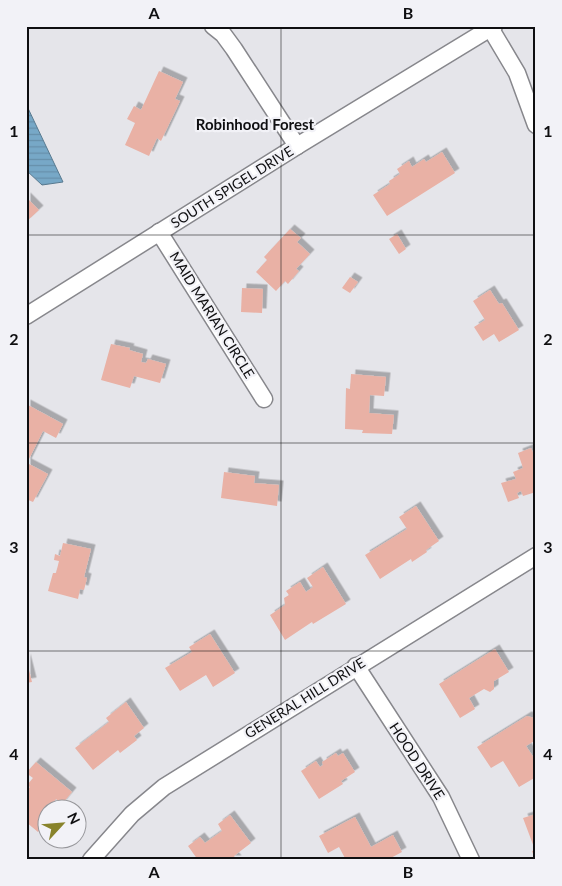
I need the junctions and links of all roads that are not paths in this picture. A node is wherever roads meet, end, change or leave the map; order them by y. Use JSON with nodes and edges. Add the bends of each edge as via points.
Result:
{"nodes":[{"id":1,"x":213,"y":26,"type":"edge"},
{"id":2,"x":491,"y":27,"type":"edge"},
{"id":3,"x":536,"y":124,"type":"edge"},
{"id":4,"x":297,"y":146,"type":"junction"},
{"id":5,"x":160,"y":232,"type":"junction"},
{"id":6,"x":26,"y":316,"type":"edge"},
{"id":7,"x":264,"y":398,"type":"dead end"},
{"id":8,"x":536,"y":556,"type":"edge"},
{"id":9,"x":356,"y":666,"type":"junction"},
{"id":10,"x":91,"y":860,"type":"edge"},
{"id":11,"x":471,"y":860,"type":"edge"}],
"edges":[{"from":1,"to":4,"type":"street","via":[[234,49]]},
{"from":2,"to":3,"type":"street","via":[[517,73]]},
{"from":2,"to":4,"type":"street","name":"SOUTH SPIGEL DRIVE"},
{"from":4,"to":5,"type":"street","name":"SOUTH SPIGEL DRIVE"},
{"from":5,"to":6,"type":"street","name":"SOUTH SPIGEL DRIVE"},
{"from":5,"to":7,"type":"street","name":"MAID MARIAN CIRCLE"},
{"from":8,"to":9,"type":"street","name":"GENERAL HILL DRIVE"},
{"from":9,"to":10,"type":"street","name":"GENERAL HILL DRIVE","via":[[164,787],[132,814]]},
{"from":9,"to":11,"type":"street","name":"HOOD DRIVE","via":[[440,797]]}]}
